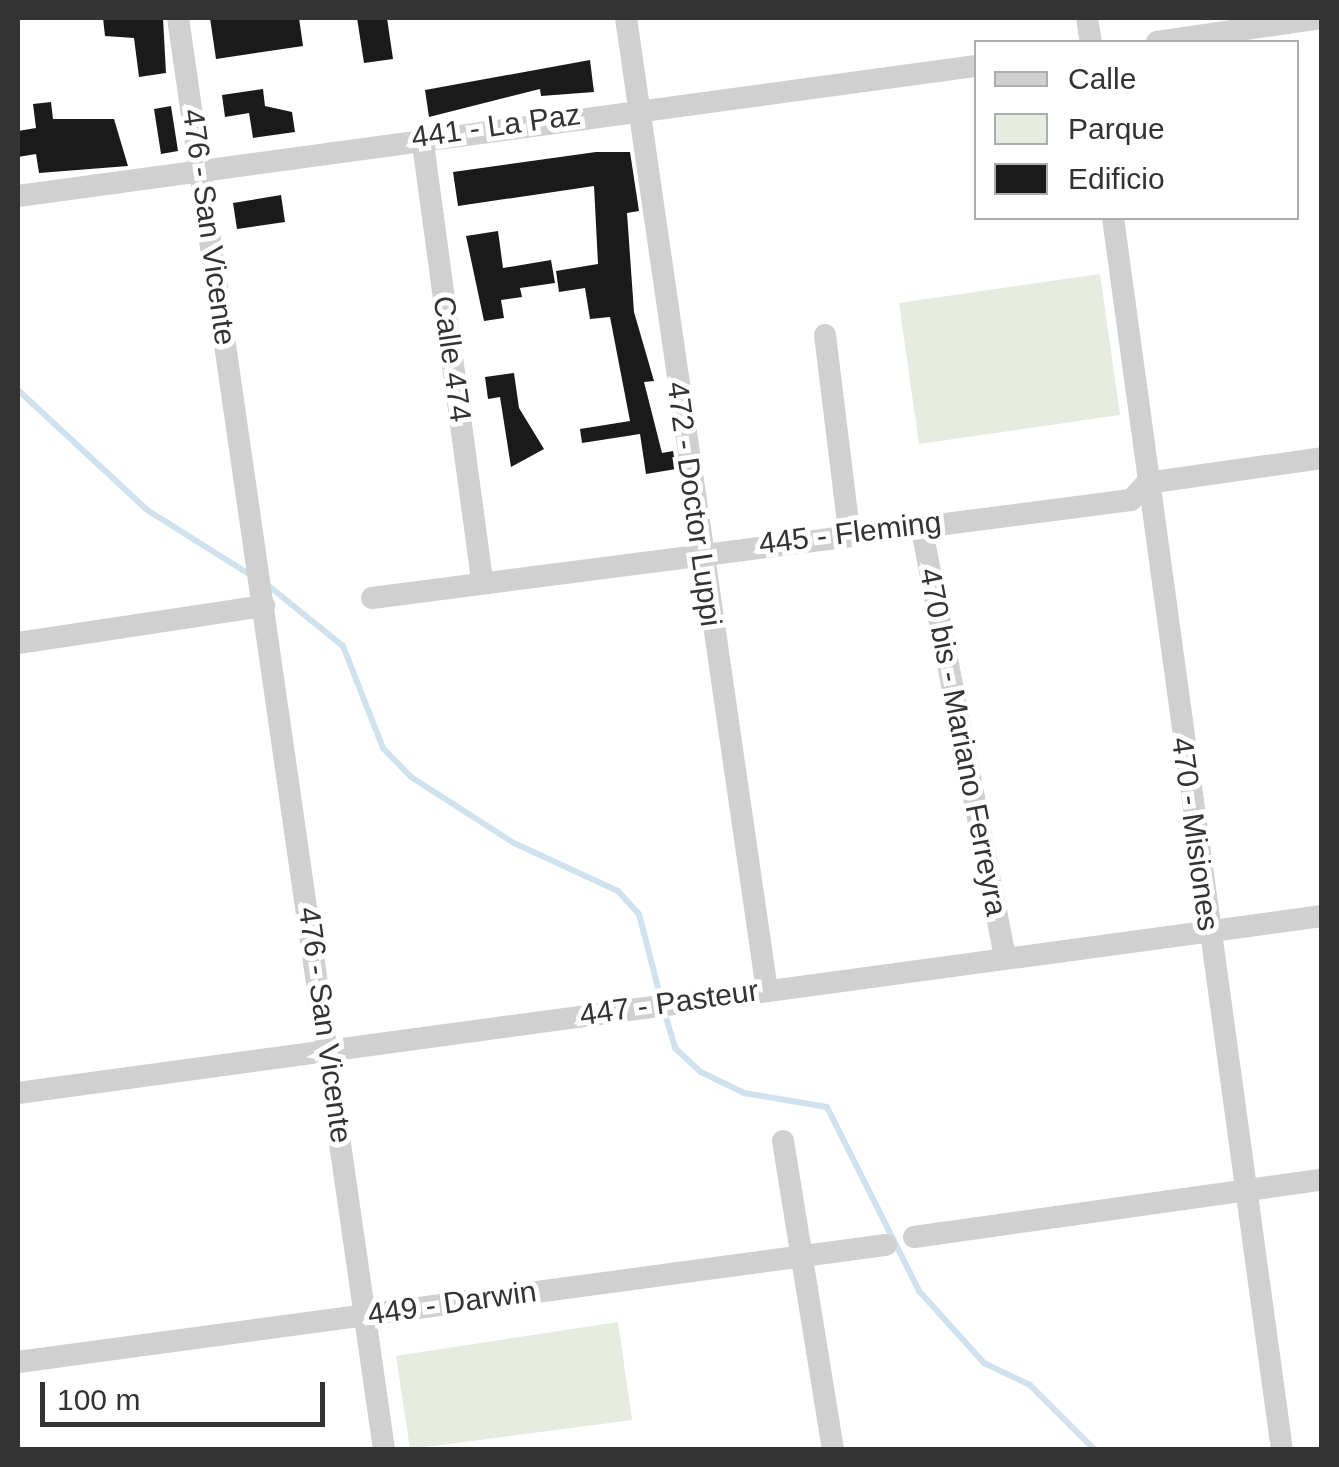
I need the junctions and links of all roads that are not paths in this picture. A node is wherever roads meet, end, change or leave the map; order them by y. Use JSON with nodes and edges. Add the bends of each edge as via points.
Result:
{"nodes":[{"id":1,"x":178,"y":18,"type":"edge"},
{"id":2,"x":626,"y":18,"type":"edge"},
{"id":3,"x":1322,"y":18,"type":"edge"},
{"id":4,"x":1171,"y":40,"type":"edge"},
{"id":5,"x":974,"y":66,"type":"edge"},
{"id":6,"x":640,"y":107,"type":"junction"},
{"id":7,"x":422,"y":136,"type":"junction"},
{"id":8,"x":201,"y":169,"type":"junction"},
{"id":9,"x":18,"y":196,"type":"edge"},
{"id":10,"x":1114,"y":220,"type":"edge"},
{"id":11,"x":825,"y":335,"type":"dead end"},
{"id":12,"x":1322,"y":458,"type":"edge"},
{"id":13,"x":1147,"y":482,"type":"junction"},
{"id":14,"x":921,"y":524,"type":"junction"},
{"id":15,"x":848,"y":531,"type":"junction"},
{"id":16,"x":700,"y":551,"type":"junction"},
{"id":17,"x":482,"y":581,"type":"junction"},
{"id":18,"x":372,"y":598,"type":"dead end"},
{"id":19,"x":264,"y":603,"type":"junction"},
{"id":20,"x":18,"y":643,"type":"edge"},
{"id":21,"x":1322,"y":916,"type":"edge"},
{"id":22,"x":1208,"y":932,"type":"junction"},
{"id":23,"x":1005,"y":958,"type":"junction"},
{"id":24,"x":766,"y":990,"type":"junction"},
{"id":25,"x":329,"y":1048,"type":"junction"},
{"id":26,"x":18,"y":1093,"type":"edge"},
{"id":27,"x":782,"y":1141,"type":"dead end"},
{"id":28,"x":1322,"y":1180,"type":"edge"},
{"id":29,"x":1242,"y":1192,"type":"junction"},
{"id":30,"x":914,"y":1237,"type":"dead end"},
{"id":31,"x":886,"y":1245,"type":"dead end"},
{"id":32,"x":802,"y":1252,"type":"junction"},
{"id":33,"x":364,"y":1316,"type":"junction"},
{"id":34,"x":18,"y":1362,"type":"edge"},
{"id":35,"x":384,"y":1450,"type":"edge"},
{"id":36,"x":832,"y":1450,"type":"edge"},
{"id":37,"x":1282,"y":1450,"type":"edge"}],
"edges":[{"from":1,"to":8,"type":"street","name":"476 - San Vicente"},
{"from":2,"to":6,"type":"street","name":"472 - Doctor Luppi"},
{"from":3,"to":4,"type":"street"},
{"from":5,"to":6,"type":"street","name":"441 - La Paz"},
{"from":6,"to":7,"type":"street","name":"441 - La Paz"},
{"from":6,"to":16,"type":"street","name":"472 - Doctor Luppi"},
{"from":7,"to":8,"type":"street","name":"441 - La Paz"},
{"from":7,"to":17,"type":"street","name":"Calle 474"},
{"from":8,"to":9,"type":"street","name":"441 - La Paz"},
{"from":8,"to":19,"type":"street","name":"476 - San Vicente"},
{"from":10,"to":13,"type":"street","name":"470 - Misiones"},
{"from":11,"to":15,"type":"street"},
{"from":12,"to":13,"type":"street","name":"445 - Fleming"},
{"from":13,"to":14,"type":"street","name":"445 - Fleming","via":[[1130,500]]},
{"from":13,"to":22,"type":"street","name":"470 - Misiones"},
{"from":14,"to":15,"type":"street","name":"445 - Fleming"},
{"from":14,"to":23,"type":"street","name":"470 bis - Mariano Ferreyra"},
{"from":15,"to":16,"type":"street","name":"445 - Fleming"},
{"from":16,"to":17,"type":"street","name":"445 - Fleming"},
{"from":16,"to":24,"type":"street","name":"472 - Doctor Luppi"},
{"from":17,"to":18,"type":"street","name":"445 - Fleming"},
{"from":19,"to":20,"type":"street"},
{"from":19,"to":25,"type":"street","name":"476 - San Vicente"},
{"from":21,"to":22,"type":"street","name":"447 - Pasteur"},
{"from":22,"to":23,"type":"street","name":"447 - Pasteur"},
{"from":22,"to":29,"type":"street","name":"470 - Misiones"},
{"from":23,"to":24,"type":"street","name":"447 - Pasteur"},
{"from":24,"to":25,"type":"street","name":"447 - Pasteur"},
{"from":25,"to":26,"type":"street","name":"447 - Pasteur"},
{"from":25,"to":33,"type":"street","name":"476 - San Vicente"},
{"from":27,"to":32,"type":"street"},
{"from":28,"to":29,"type":"street"},
{"from":29,"to":30,"type":"street"},
{"from":29,"to":37,"type":"street","name":"470 - Misiones"},
{"from":31,"to":32,"type":"street","name":"449 - Darwin"},
{"from":32,"to":33,"type":"street","name":"449 - Darwin"},
{"from":32,"to":36,"type":"street"},
{"from":33,"to":34,"type":"street","name":"449 - Darwin"},
{"from":33,"to":35,"type":"street","name":"476 - San Vicente"}]}
